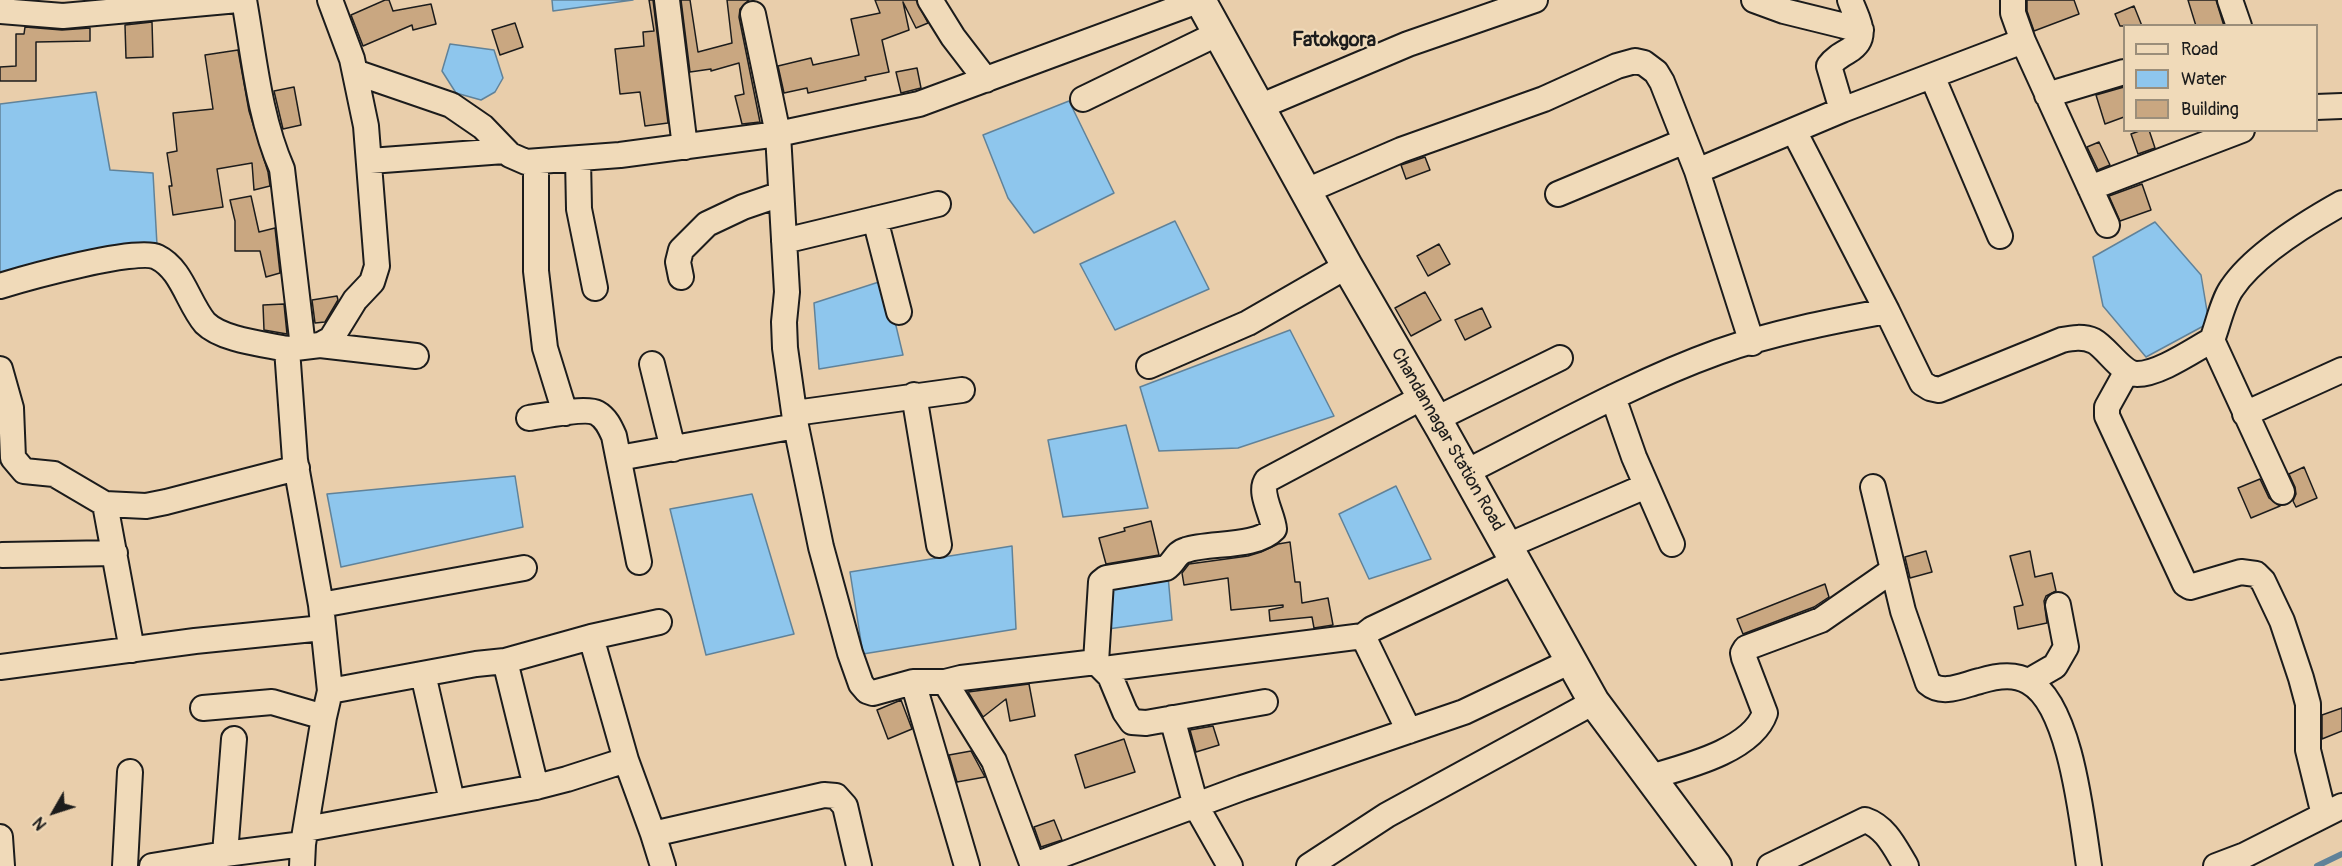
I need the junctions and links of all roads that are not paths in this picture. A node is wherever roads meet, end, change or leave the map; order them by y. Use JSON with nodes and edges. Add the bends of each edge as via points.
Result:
{"nodes":[{"id":1,"x":238,"y":0,"type":"edge"},
{"id":2,"x":244,"y":0,"type":"edge"},
{"id":3,"x":330,"y":0,"type":"edge"},
{"id":4,"x":667,"y":0,"type":"edge"},
{"id":5,"x":930,"y":0,"type":"edge"},
{"id":6,"x":1200,"y":0,"type":"edge"},
{"id":7,"x":1535,"y":0,"type":"edge"},
{"id":8,"x":1754,"y":0,"type":"edge"},
{"id":9,"x":1850,"y":0,"type":"edge"},
{"id":10,"x":2013,"y":0,"type":"edge"},
{"id":11,"x":2230,"y":0,"type":"edge"},
{"id":12,"x":178,"y":4,"type":"edge"},
{"id":13,"x":0,"y":11,"type":"edge"},
{"id":14,"x":753,"y":14,"type":"dead end"},
{"id":15,"x":2238,"y":24,"type":"edge"},
{"id":16,"x":1861,"y":30,"type":"junction"},
{"id":17,"x":1219,"y":33,"type":"junction"},
{"id":18,"x":2023,"y":41,"type":"junction"},
{"id":19,"x":355,"y":72,"type":"junction"},
{"id":20,"x":2123,"y":72,"type":"edge"},
{"id":21,"x":1932,"y":75,"type":"junction"},
{"id":22,"x":986,"y":80,"type":"junction"},
{"id":23,"x":2047,"y":95,"type":"junction"},
{"id":24,"x":1083,"y":99,"type":"dead end"},
{"id":25,"x":1259,"y":106,"type":"junction"},
{"id":26,"x":2342,"y":106,"type":"edge"},
{"id":27,"x":2318,"y":107,"type":"edge"},
{"id":28,"x":1842,"y":110,"type":"junction"},
{"id":29,"x":1794,"y":131,"type":"junction"},
{"id":30,"x":2237,"y":132,"type":"edge"},
{"id":31,"x":778,"y":134,"type":"junction"},
{"id":32,"x":1685,"y":141,"type":"junction"},
{"id":33,"x":685,"y":147,"type":"junction"},
{"id":34,"x":504,"y":150,"type":"junction"},
{"id":35,"x":579,"y":159,"type":"junction"},
{"id":36,"x":370,"y":161,"type":"junction"},
{"id":37,"x":536,"y":162,"type":"junction"},
{"id":38,"x":1697,"y":171,"type":"junction"},
{"id":39,"x":2090,"y":188,"type":"junction"},
{"id":40,"x":1306,"y":191,"type":"junction"},
{"id":41,"x":781,"y":194,"type":"junction"},
{"id":42,"x":1557,"y":194,"type":"dead end"},
{"id":43,"x":2342,"y":203,"type":"edge"},
{"id":44,"x":938,"y":204,"type":"dead end"},
{"id":45,"x":875,"y":219,"type":"junction"},
{"id":46,"x":2107,"y":225,"type":"dead end"},
{"id":47,"x":2000,"y":236,"type":"dead end"},
{"id":48,"x":784,"y":241,"type":"junction"},
{"id":49,"x":1347,"y":266,"type":"junction"},
{"id":50,"x":681,"y":277,"type":"dead end"},
{"id":51,"x":0,"y":286,"type":"edge"},
{"id":52,"x":594,"y":288,"type":"dead end"},
{"id":53,"x":1887,"y":311,"type":"junction"},
{"id":54,"x":899,"y":312,"type":"dead end"},
{"id":55,"x":2212,"y":340,"type":"junction"},
{"id":56,"x":1752,"y":343,"type":"junction"},
{"id":57,"x":303,"y":347,"type":"junction"},
{"id":58,"x":416,"y":356,"type":"dead end"},
{"id":59,"x":1560,"y":358,"type":"dead end"},
{"id":60,"x":652,"y":364,"type":"dead end"},
{"id":61,"x":1149,"y":366,"type":"dead end"},
{"id":62,"x":0,"y":369,"type":"edge"},
{"id":63,"x":2342,"y":370,"type":"edge"},
{"id":64,"x":2127,"y":371,"type":"junction"},
{"id":65,"x":962,"y":390,"type":"dead end"},
{"id":66,"x":914,"y":395,"type":"junction"},
{"id":67,"x":1613,"y":397,"type":"junction"},
{"id":68,"x":1430,"y":408,"type":"junction"},
{"id":69,"x":565,"y":413,"type":"junction"},
{"id":70,"x":2245,"y":414,"type":"junction"},
{"id":71,"x":529,"y":418,"type":"dead end"},
{"id":72,"x":6,"y":419,"type":"edge"},
{"id":73,"x":795,"y":420,"type":"junction"},
{"id":74,"x":673,"y":449,"type":"junction"},
{"id":75,"x":619,"y":458,"type":"junction"},
{"id":76,"x":297,"y":468,"type":"junction"},
{"id":77,"x":1466,"y":472,"type":"junction"},
{"id":78,"x":1647,"y":486,"type":"junction"},
{"id":79,"x":1873,"y":488,"type":"dead end"},
{"id":80,"x":2282,"y":492,"type":"dead end"},
{"id":81,"x":105,"y":504,"type":"junction"},
{"id":82,"x":1672,"y":544,"type":"dead end"},
{"id":83,"x":939,"y":546,"type":"dead end"},
{"id":84,"x":115,"y":553,"type":"junction"},
{"id":85,"x":1511,"y":553,"type":"junction"},
{"id":86,"x":2,"y":555,"type":"dead end"},
{"id":87,"x":639,"y":562,"type":"dead end"},
{"id":88,"x":524,"y":568,"type":"dead end"},
{"id":89,"x":1893,"y":570,"type":"junction"},
{"id":90,"x":2058,"y":605,"type":"dead end"},
{"id":91,"x":322,"y":616,"type":"junction"},
{"id":92,"x":659,"y":622,"type":"dead end"},
{"id":93,"x":1363,"y":636,"type":"junction"},
{"id":94,"x":591,"y":637,"type":"junction"},
{"id":95,"x":132,"y":650,"type":"junction"},
{"id":96,"x":505,"y":661,"type":"junction"},
{"id":97,"x":1571,"y":661,"type":"junction"},
{"id":98,"x":1100,"y":665,"type":"junction"},
{"id":99,"x":0,"y":667,"type":"edge"},
{"id":100,"x":423,"y":674,"type":"junction"},
{"id":101,"x":2029,"y":681,"type":"junction"},
{"id":102,"x":913,"y":682,"type":"junction"},
{"id":103,"x":945,"y":682,"type":"junction"},
{"id":104,"x":330,"y":691,"type":"junction"},
{"id":105,"x":1265,"y":702,"type":"dead end"},
{"id":106,"x":1594,"y":702,"type":"junction"},
{"id":107,"x":204,"y":708,"type":"dead end"},
{"id":108,"x":324,"y":717,"type":"junction"},
{"id":109,"x":1172,"y":718,"type":"junction"},
{"id":110,"x":1409,"y":731,"type":"junction"},
{"id":111,"x":234,"y":739,"type":"dead end"},
{"id":112,"x":626,"y":760,"type":"junction"},
{"id":113,"x":130,"y":772,"type":"dead end"},
{"id":114,"x":1650,"y":777,"type":"junction"},
{"id":115,"x":536,"y":787,"type":"junction"},
{"id":116,"x":452,"y":801,"type":"junction"},
{"id":117,"x":1196,"y":806,"type":"junction"},
{"id":118,"x":2333,"y":811,"type":"edge"},
{"id":119,"x":653,"y":834,"type":"junction"},
{"id":120,"x":0,"y":837,"type":"edge"},
{"id":121,"x":304,"y":846,"type":"edge"},
{"id":122,"x":225,"y":854,"type":"junction"},
{"id":123,"x":2,"y":866,"type":"edge"},
{"id":124,"x":125,"y":866,"type":"edge"},
{"id":125,"x":152,"y":866,"type":"edge"},
{"id":126,"x":663,"y":866,"type":"edge"},
{"id":127,"x":859,"y":866,"type":"edge"},
{"id":128,"x":967,"y":866,"type":"edge"},
{"id":129,"x":1032,"y":866,"type":"edge"},
{"id":130,"x":1230,"y":866,"type":"edge"},
{"id":131,"x":1309,"y":866,"type":"edge"},
{"id":132,"x":1716,"y":866,"type":"edge"},
{"id":133,"x":1770,"y":866,"type":"edge"},
{"id":134,"x":1906,"y":866,"type":"edge"},
{"id":135,"x":2090,"y":866,"type":"edge"},
{"id":136,"x":2216,"y":866,"type":"edge"}],
"edges":[{"from":1,"to":12,"type":"street"},
{"from":2,"to":57,"type":"street","via":[[273,150],[282,169]]},
{"from":3,"to":19,"type":"street"},
{"from":4,"to":33,"type":"street"},
{"from":5,"to":22,"type":"street","via":[[952,37]]},
{"from":6,"to":17,"type":"main road","name":"Chandannagar Station Road"},
{"from":6,"to":22,"type":"street"},
{"from":7,"to":25,"type":"street","via":[[1408,44]]},
{"from":8,"to":16,"type":"street"},
{"from":9,"to":16,"type":"street"},
{"from":10,"to":18,"type":"street","via":[[2013,13]]},
{"from":11,"to":15,"type":"street"},
{"from":12,"to":13,"type":"street","via":[[63,16]]},
{"from":14,"to":31,"type":"street"},
{"from":16,"to":28,"type":"street","via":[[1861,39],[1855,46],[1829,66]]},
{"from":17,"to":24,"type":"street"},
{"from":17,"to":25,"type":"main road","name":"Chandannagar Station Road"},
{"from":18,"to":21,"type":"street"},
{"from":18,"to":23,"type":"street"},
{"from":19,"to":34,"type":"street","via":[[451,105],[483,127]]},
{"from":19,"to":36,"type":"street"},
{"from":20,"to":23,"type":"street"},
{"from":21,"to":28,"type":"street"},
{"from":21,"to":47,"type":"street"},
{"from":22,"to":31,"type":"street","via":[[919,104]]},
{"from":23,"to":39,"type":"street"},
{"from":25,"to":40,"type":"main road","name":"Chandannagar Station Road"},
{"from":26,"to":27,"type":"street"},
{"from":28,"to":29,"type":"street"},
{"from":29,"to":38,"type":"street"},
{"from":29,"to":53,"type":"street"},
{"from":30,"to":39,"type":"street"},
{"from":31,"to":33,"type":"street"},
{"from":31,"to":41,"type":"street"},
{"from":32,"to":38,"type":"street"},
{"from":32,"to":40,"type":"street","via":[[1656,72],[1635,61],[1544,99],[1401,150]]},
{"from":32,"to":42,"type":"street"},
{"from":33,"to":35,"type":"street"},
{"from":34,"to":36,"type":"street"},
{"from":34,"to":37,"type":"street","via":[[526,162]]},
{"from":35,"to":37,"type":"street"},
{"from":35,"to":52,"type":"street","via":[[579,209]]},
{"from":36,"to":57,"type":"street","via":[[377,266],[372,282],[355,300],[330,339]]},
{"from":37,"to":69,"type":"street","via":[[536,271],[545,348]]},
{"from":38,"to":56,"type":"street"},
{"from":39,"to":46,"type":"street"},
{"from":40,"to":49,"type":"main road","name":"Chandannagar Station Road"},
{"from":41,"to":48,"type":"street"},
{"from":41,"to":50,"type":"street","via":[[707,224],[681,250]]},
{"from":43,"to":55,"type":"street","via":[[2296,230],[2231,288]]},
{"from":44,"to":45,"type":"street"},
{"from":45,"to":48,"type":"street"},
{"from":45,"to":54,"type":"street"},
{"from":48,"to":73,"type":"street","via":[[785,348]]},
{"from":49,"to":61,"type":"street","via":[[1248,323]]},
{"from":49,"to":68,"type":"main road","name":"Chandannagar Station Road"},
{"from":51,"to":57,"type":"street","via":[[131,255],[155,256],[178,278],[206,323],[223,335]]},
{"from":53,"to":56,"type":"street","via":[[1823,323]]},
{"from":53,"to":64,"type":"street","via":[[1922,383],[1930,388],[1939,390],[2078,337],[2094,341]]},
{"from":55,"to":64,"type":"street","via":[[2153,371]]},
{"from":55,"to":70,"type":"street"},
{"from":56,"to":67,"type":"street","via":[[1719,352]]},
{"from":57,"to":58,"type":"street"},
{"from":57,"to":76,"type":"street"},
{"from":59,"to":68,"type":"street"},
{"from":60,"to":74,"type":"street"},
{"from":62,"to":72,"type":"street"},
{"from":63,"to":70,"type":"street"},
{"from":64,"to":118,"type":"street","via":[[2107,407],[2107,416],[2185,584],[2190,587],[2241,572],[2256,574],[2262,581],[2282,621],[2308,704],[2308,750]]},
{"from":65,"to":66,"type":"street"},
{"from":66,"to":73,"type":"street"},
{"from":66,"to":83,"type":"street"},
{"from":67,"to":77,"type":"street"},
{"from":67,"to":78,"type":"street"},
{"from":68,"to":77,"type":"main road","name":"Chandannagar Station Road"},
{"from":68,"to":98,"type":"street","via":[[1267,480],[1264,491],[1274,529],[1269,534],[1188,549],[1166,568],[1106,578],[1101,582]]},
{"from":69,"to":71,"type":"street"},
{"from":69,"to":75,"type":"street","via":[[595,411],[606,419]]},
{"from":70,"to":80,"type":"street"},
{"from":72,"to":81,"type":"street","via":[[18,466],[24,471],[54,474]]},
{"from":73,"to":74,"type":"street"},
{"from":73,"to":102,"type":"street","via":[[821,547],[861,684],[873,693]]},
{"from":74,"to":75,"type":"street"},
{"from":75,"to":87,"type":"street"},
{"from":76,"to":81,"type":"street","via":[[146,506]]},
{"from":76,"to":91,"type":"street"},
{"from":77,"to":85,"type":"main road","name":"Chandannagar Station Road"},
{"from":78,"to":82,"type":"street"},
{"from":78,"to":85,"type":"street"},
{"from":79,"to":89,"type":"street"},
{"from":81,"to":84,"type":"street"},
{"from":84,"to":86,"type":"street"},
{"from":84,"to":95,"type":"street"},
{"from":85,"to":93,"type":"street"},
{"from":85,"to":97,"type":"main road","name":"Chandannagar Station Road"},
{"from":88,"to":91,"type":"street"},
{"from":89,"to":101,"type":"street","via":[[1924,676],[1935,689],[1992,677],[2014,676]]},
{"from":89,"to":114,"type":"street","via":[[1821,620],[1746,648],[1743,653],[1765,713],[1762,722],[1720,753]]},
{"from":90,"to":101,"type":"street","via":[[2066,647],[2055,666]]},
{"from":91,"to":95,"type":"street"},
{"from":91,"to":104,"type":"street"},
{"from":92,"to":94,"type":"street"},
{"from":93,"to":98,"type":"street"},
{"from":93,"to":110,"type":"street"},
{"from":94,"to":96,"type":"street"},
{"from":94,"to":112,"type":"street"},
{"from":95,"to":99,"type":"street"},
{"from":96,"to":100,"type":"street"},
{"from":96,"to":115,"type":"street"},
{"from":97,"to":106,"type":"main road","name":"Chandannagar Station Road"},
{"from":97,"to":110,"type":"street","via":[[1464,712]]},
{"from":98,"to":103,"type":"street"},
{"from":98,"to":109,"type":"street","via":[[1110,676],[1132,722]]},
{"from":100,"to":104,"type":"street"},
{"from":100,"to":116,"type":"street"},
{"from":101,"to":135,"type":"street","via":[[2042,692],[2055,713],[2071,758]]},
{"from":102,"to":103,"type":"street"},
{"from":102,"to":128,"type":"street"},
{"from":103,"to":129,"type":"street","via":[[994,761]]},
{"from":104,"to":108,"type":"street"},
{"from":105,"to":109,"type":"street"},
{"from":106,"to":114,"type":"main road","name":"Chandannagar Station Road"},
{"from":106,"to":131,"type":"street","via":[[1387,815]]},
{"from":107,"to":108,"type":"street","via":[[272,702]]},
{"from":108,"to":121,"type":"street"},
{"from":109,"to":117,"type":"street"},
{"from":110,"to":117,"type":"street"},
{"from":111,"to":122,"type":"street"},
{"from":112,"to":115,"type":"street"},
{"from":112,"to":119,"type":"street"},
{"from":113,"to":124,"type":"street"},
{"from":114,"to":132,"type":"main road","name":"Chandannagar Station Road"},
{"from":115,"to":116,"type":"street"},
{"from":116,"to":121,"type":"street"},
{"from":117,"to":129,"type":"street"},
{"from":117,"to":130,"type":"street"},
{"from":118,"to":136,"type":"street"},
{"from":119,"to":126,"type":"street"},
{"from":119,"to":127,"type":"street","via":[[836,795],[845,806]]},
{"from":120,"to":123,"type":"street"},
{"from":121,"to":122,"type":"street"},
{"from":122,"to":125,"type":"street"},
{"from":133,"to":134,"type":"street","via":[[1865,820],[1887,836]]}]}
